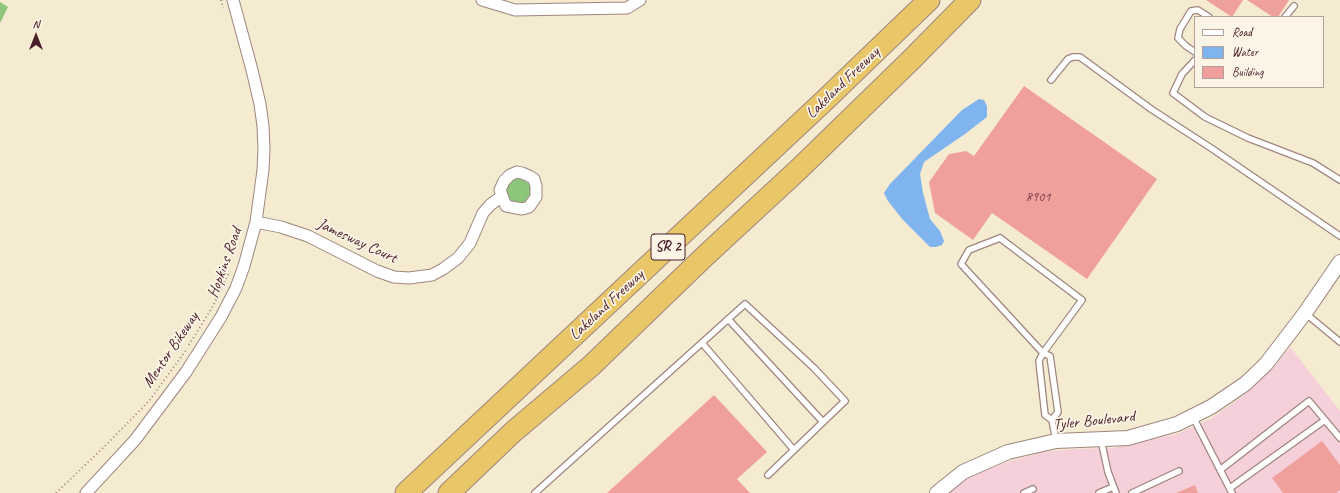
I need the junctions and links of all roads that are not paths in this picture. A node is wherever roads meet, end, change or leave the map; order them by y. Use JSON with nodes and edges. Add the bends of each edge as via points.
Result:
{"nodes":[{"id":1,"x":233,"y":0,"type":"edge"},
{"id":2,"x":482,"y":0,"type":"edge"},
{"id":3,"x":640,"y":0,"type":"edge"},
{"id":4,"x":929,"y":0,"type":"edge"},
{"id":5,"x":970,"y":0,"type":"edge"},
{"id":6,"x":1294,"y":6,"type":"dead end"},
{"id":7,"x":1207,"y":16,"type":"edge"},
{"id":8,"x":1287,"y":16,"type":"edge"},
{"id":9,"x":1194,"y":51,"type":"edge"},
{"id":10,"x":1194,"y":61,"type":"edge"},
{"id":11,"x":1051,"y":80,"type":"dead end"},
{"id":12,"x":1340,"y":180,"type":"edge"},
{"id":13,"x":502,"y":196,"type":"dead end"},
{"id":14,"x":256,"y":222,"type":"junction"},
{"id":15,"x":1340,"y":236,"type":"edge"},
{"id":16,"x":1340,"y":262,"type":"edge"},
{"id":17,"x":1305,"y":312,"type":"junction"},
{"id":18,"x":728,"y":319,"type":"junction"},
{"id":19,"x":1340,"y":342,"type":"edge"},
{"id":20,"x":702,"y":343,"type":"junction"},
{"id":21,"x":1043,"y":353,"type":"junction"},
{"id":22,"x":1193,"y":416,"type":"junction"},
{"id":23,"x":1052,"y":420,"type":"junction"},
{"id":24,"x":1325,"y":420,"type":"junction"},
{"id":25,"x":823,"y":422,"type":"junction"},
{"id":26,"x":1340,"y":438,"type":"edge"},
{"id":27,"x":1100,"y":440,"type":"junction"},
{"id":28,"x":1056,"y":441,"type":"junction"},
{"id":29,"x":794,"y":450,"type":"junction"},
{"id":30,"x":1220,"y":470,"type":"junction"},
{"id":31,"x":1179,"y":471,"type":"dead end"},
{"id":32,"x":768,"y":475,"type":"dead end"},
{"id":33,"x":1113,"y":487,"type":"junction"},
{"id":34,"x":1033,"y":489,"type":"dead end"},
{"id":35,"x":1231,"y":491,"type":"edge"},
{"id":36,"x":86,"y":493,"type":"edge"},
{"id":37,"x":406,"y":493,"type":"edge"},
{"id":38,"x":449,"y":493,"type":"edge"},
{"id":39,"x":535,"y":493,"type":"edge"},
{"id":40,"x":936,"y":493,"type":"edge"},
{"id":41,"x":1024,"y":493,"type":"edge"},
{"id":42,"x":1099,"y":493,"type":"edge"},
{"id":43,"x":1116,"y":493,"type":"edge"},
{"id":44,"x":1132,"y":493,"type":"edge"}],
"edges":[{"from":1,"to":14,"type":"street","name":"Hopkins Road","via":[[252,70],[263,126],[263,170]]},
{"from":2,"to":3,"type":"street","via":[[515,10],[627,8]]},
{"from":4,"to":37,"type":"highway","name":"Lakeland Freeway","number":"SR 2"},
{"from":5,"to":38,"type":"highway","name":"Lakeland Freeway","number":"SR 2","via":[[799,169],[591,366],[513,432]]},
{"from":6,"to":8,"type":"lane"},
{"from":7,"to":9,"type":"lane","via":[[1198,10],[1191,11],[1180,29],[1178,38]]},
{"from":10,"to":12,"type":"lane","via":[[1182,74],[1173,93],[1205,117],[1248,138],[1313,163]]},
{"from":11,"to":15,"type":"lane","via":[[1068,59],[1080,57],[1151,109]]},
{"from":13,"to":14,"type":"street","name":"Jamesway Court","via":[[483,214],[470,243],[458,258],[432,275],[409,278],[394,277],[377,271],[308,236]]},
{"from":14,"to":36,"type":"street","name":"Hopkins Road","via":[[236,288],[208,339],[139,434]]},
{"from":16,"to":17,"type":"street","name":"Tyler Boulevard"},
{"from":17,"to":19,"type":"lane"},
{"from":17,"to":22,"type":"street","name":"Tyler Boulevard","via":[[1266,364],[1239,388]]},
{"from":18,"to":20,"type":"lane"},
{"from":18,"to":25,"type":"lane"},
{"from":18,"to":25,"type":"lane","via":[[745,304],[814,368],[845,401]]},
{"from":20,"to":29,"type":"lane"},
{"from":20,"to":39,"type":"lane"},
{"from":21,"to":21,"type":"lane","via":[[1082,300],[1000,238],[969,250],[960,264]]},
{"from":21,"to":23,"type":"lane","via":[[1039,362],[1045,415]]},
{"from":21,"to":23,"type":"lane","via":[[1050,356],[1058,412]]},
{"from":22,"to":27,"type":"street","name":"Tyler Boulevard","via":[[1177,424],[1128,438]]},
{"from":22,"to":30,"type":"lane"},
{"from":23,"to":28,"type":"lane"},
{"from":24,"to":26,"type":"lane"},
{"from":24,"to":30,"type":"lane","via":[[1309,401]]},
{"from":24,"to":35,"type":"lane"},
{"from":25,"to":29,"type":"lane"},
{"from":27,"to":28,"type":"street","name":"Tyler Boulevard"},
{"from":27,"to":33,"type":"lane"},
{"from":28,"to":40,"type":"street","name":"Tyler Boulevard","via":[[1008,452],[963,472]]},
{"from":29,"to":32,"type":"lane"},
{"from":30,"to":35,"type":"lane"},
{"from":31,"to":44,"type":"lane"},
{"from":33,"to":42,"type":"lane"},
{"from":33,"to":43,"type":"lane"},
{"from":34,"to":41,"type":"lane"}]}
